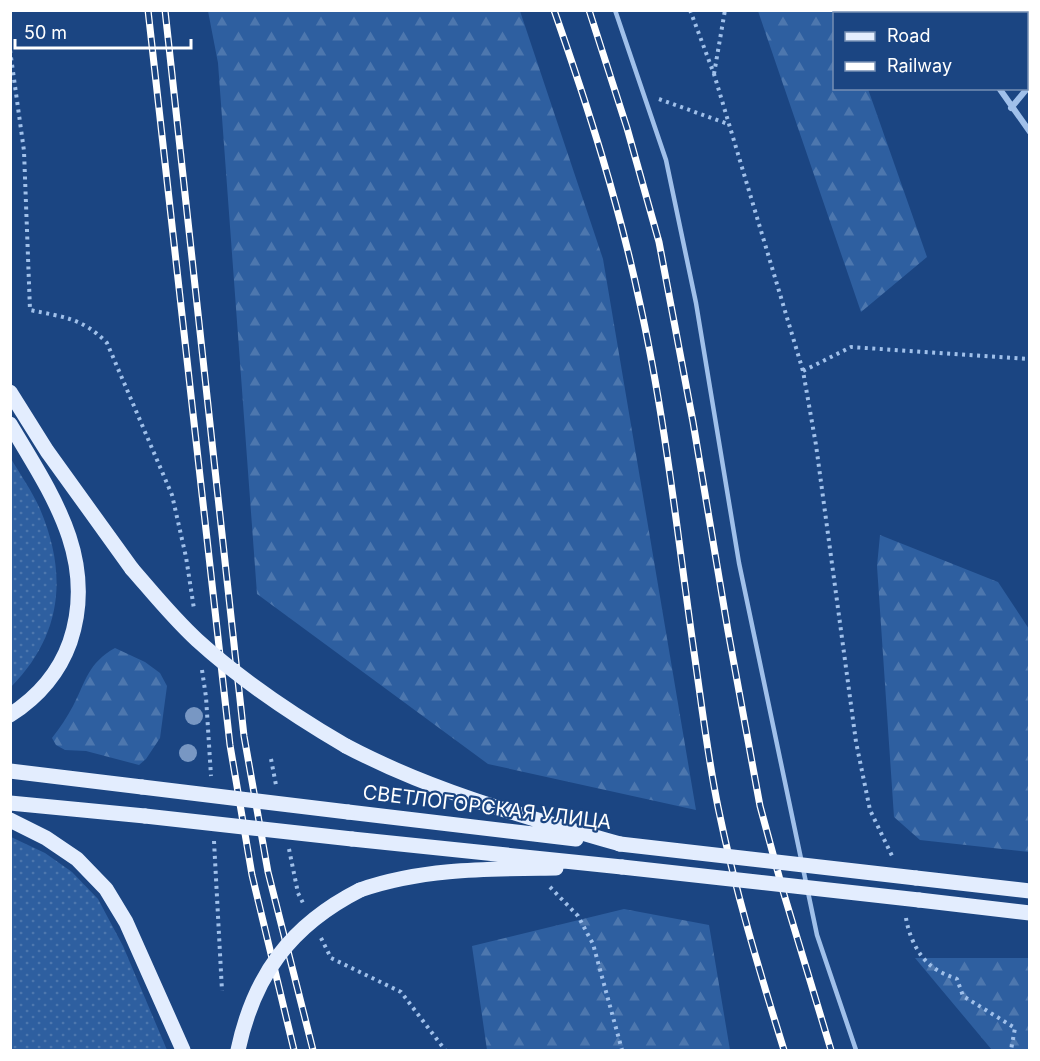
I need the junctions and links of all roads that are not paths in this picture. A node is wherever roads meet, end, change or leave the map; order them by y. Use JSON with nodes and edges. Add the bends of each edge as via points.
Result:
{"nodes":[{"id":1,"x":615,"y":10,"type":"edge"},
{"id":2,"x":1000,"y":90,"type":"edge"},
{"id":3,"x":1025,"y":90,"type":"edge"},
{"id":4,"x":1011,"y":108,"type":"junction"},
{"id":5,"x":1029,"y":132,"type":"edge"},
{"id":6,"x":10,"y":392,"type":"edge"},
{"id":7,"x":10,"y":424,"type":"edge"},
{"id":8,"x":10,"y":715,"type":"edge"},
{"id":9,"x":10,"y":771,"type":"edge"},
{"id":10,"x":10,"y":803,"type":"edge"},
{"id":11,"x":10,"y":820,"type":"edge"},
{"id":12,"x":620,"y":844,"type":"junction"},
{"id":13,"x":622,"y":867,"type":"junction"},
{"id":14,"x":1029,"y":891,"type":"edge"},
{"id":15,"x":1029,"y":913,"type":"edge"},
{"id":16,"x":183,"y":1050,"type":"edge"},
{"id":17,"x":238,"y":1050,"type":"edge"},
{"id":18,"x":856,"y":1050,"type":"edge"}],
"edges":[{"from":1,"to":18,"type":"lane","via":[[666,160],[691,281],[739,563],[817,935]]},
{"from":2,"to":4,"type":"street"},
{"from":3,"to":4,"type":"street"},
{"from":4,"to":5,"type":"street"},
{"from":6,"to":12,"type":"main road","bridge":true,"via":[[47,451],[132,569],[223,662],[279,704],[346,746],[414,779],[467,799]]},
{"from":7,"to":8,"type":"main road","via":[[62,516],[79,575],[76,624],[67,650],[40,693]]},
{"from":9,"to":12,"type":"main road","name":"СВЕТЛОГОРСКАЯ УЛИЦА","bridge":true},
{"from":10,"to":13,"type":"main road","bridge":true},
{"from":11,"to":16,"type":"main road","via":[[77,859],[106,890],[126,922]]},
{"from":12,"to":14,"type":"main road","bridge":true},
{"from":13,"to":15,"type":"main road","bridge":true},
{"from":13,"to":17,"type":"main road","bridge":true,"via":[[442,872],[404,877],[360,890],[310,921],[277,956],[251,1004]]}]}
